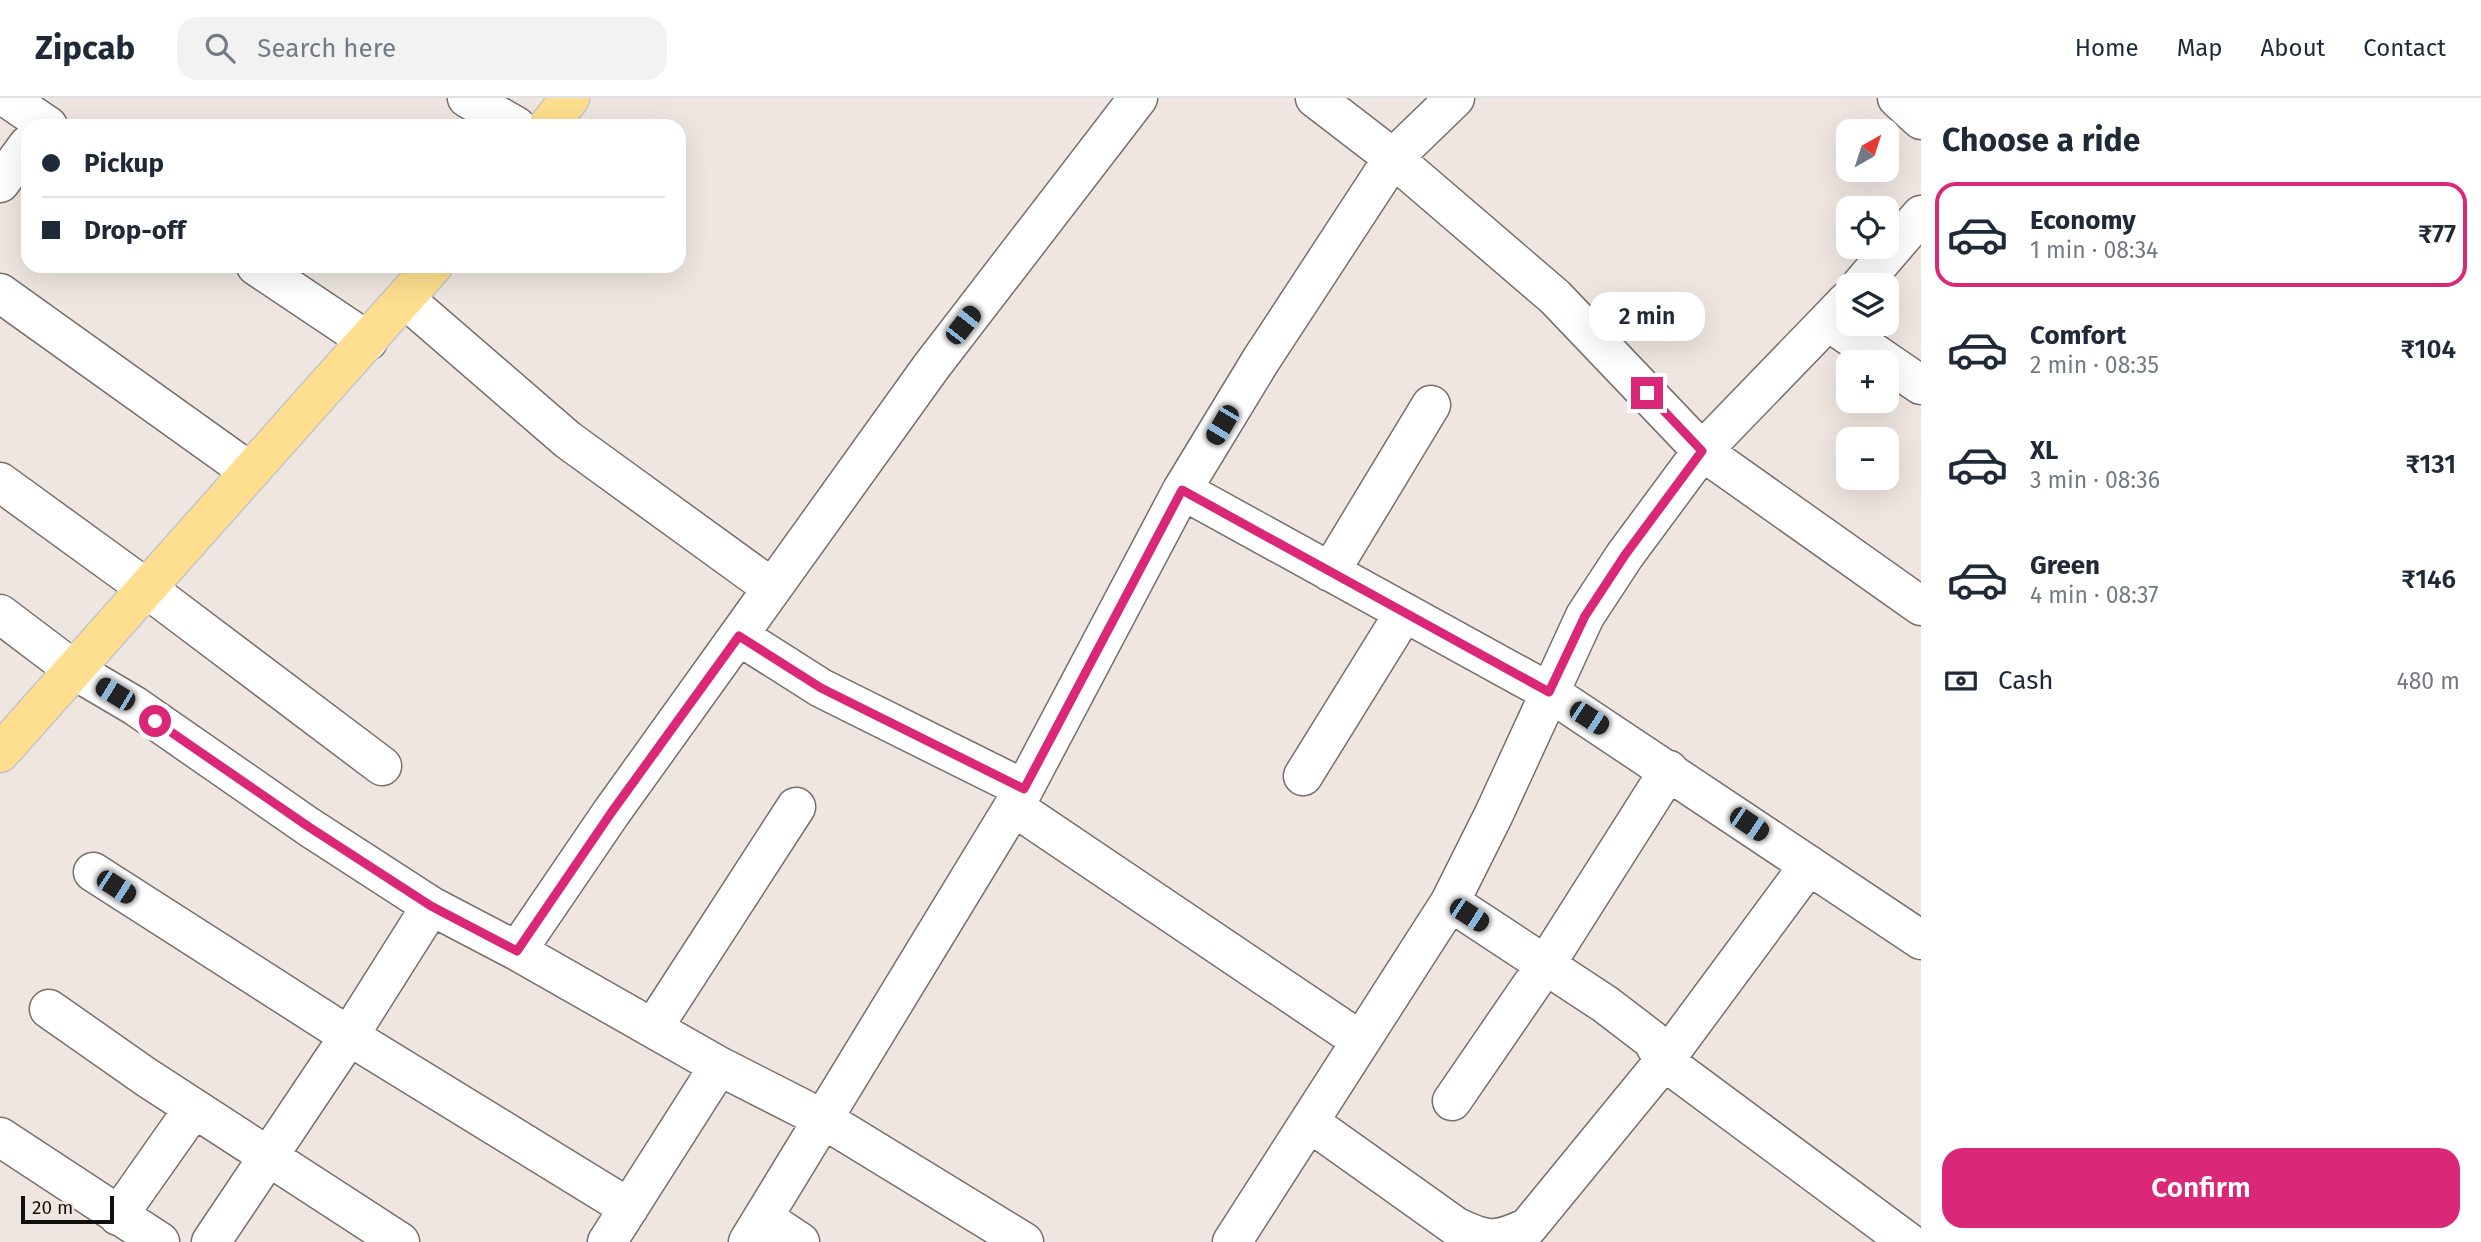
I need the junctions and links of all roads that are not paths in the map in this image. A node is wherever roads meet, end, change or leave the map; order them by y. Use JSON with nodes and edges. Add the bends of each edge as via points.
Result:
{"nodes":[{"id":1,"x":7,"y":98,"type":"edge"},
{"id":2,"x":467,"y":98,"type":"edge"},
{"id":3,"x":570,"y":98,"type":"edge"},
{"id":4,"x":1138,"y":98,"type":"edge"},
{"id":5,"x":1315,"y":98,"type":"edge"},
{"id":6,"x":1455,"y":98,"type":"edge"},
{"id":7,"x":1897,"y":98,"type":"edge"},
{"id":8,"x":29,"y":119,"type":"edge"},
{"id":9,"x":504,"y":119,"type":"edge"},
{"id":10,"x":554,"y":119,"type":"edge"},
{"id":11,"x":1921,"y":120,"type":"edge"},
{"id":12,"x":21,"y":156,"type":"edge"},
{"id":13,"x":1392,"y":158,"type":"junction"},
{"id":14,"x":0,"y":183,"type":"edge"},
{"id":15,"x":1921,"y":215,"type":"edge"},
{"id":16,"x":267,"y":273,"type":"edge"},
{"id":17,"x":427,"y":273,"type":"edge"},
{"id":18,"x":1871,"y":273,"type":"edge"},
{"id":19,"x":0,"y":293,"type":"edge"},
{"id":20,"x":405,"y":299,"type":"junction"},
{"id":21,"x":1836,"y":313,"type":"edge"},
{"id":22,"x":1866,"y":336,"type":"edge"},
{"id":23,"x":368,"y":341,"type":"junction"},
{"id":24,"x":1921,"y":385,"type":"edge"},
{"id":25,"x":1431,"y":405,"type":"dead end"},
{"id":26,"x":1702,"y":451,"type":"junction"},
{"id":27,"x":249,"y":471,"type":"junction"},
{"id":28,"x":0,"y":482,"type":"edge"},
{"id":29,"x":1182,"y":490,"type":"junction"},
{"id":30,"x":1330,"y":572,"type":"junction"},
{"id":31,"x":146,"y":588,"type":"junction"},
{"id":32,"x":772,"y":588,"type":"junction"},
{"id":33,"x":1921,"y":606,"type":"edge"},
{"id":34,"x":1404,"y":613,"type":"junction"},
{"id":35,"x":0,"y":614,"type":"edge"},
{"id":36,"x":739,"y":636,"type":"junction"},
{"id":37,"x":74,"y":670,"type":"junction"},
{"id":38,"x":1549,"y":692,"type":"junction"},
{"id":39,"x":0,"y":753,"type":"edge"},
{"id":40,"x":382,"y":766,"type":"dead end"},
{"id":41,"x":1669,"y":770,"type":"junction"},
{"id":42,"x":1303,"y":776,"type":"dead end"},
{"id":43,"x":1019,"y":798,"type":"junction"},
{"id":44,"x":796,"y":807,"type":"dead end"},
{"id":45,"x":1809,"y":865,"type":"junction"},
{"id":46,"x":93,"y":872,"type":"dead end"},
{"id":47,"x":1450,"y":902,"type":"junction"},
{"id":48,"x":431,"y":906,"type":"junction"},
{"id":49,"x":1921,"y":940,"type":"edge"},
{"id":50,"x":517,"y":951,"type":"junction"},
{"id":51,"x":1546,"y":964,"type":"junction"},
{"id":52,"x":49,"y":1009,"type":"dead end"},
{"id":53,"x":653,"y":1028,"type":"junction"},
{"id":54,"x":349,"y":1036,"type":"junction"},
{"id":55,"x":1362,"y":1041,"type":"junction"},
{"id":56,"x":1664,"y":1061,"type":"junction"},
{"id":57,"x":719,"y":1066,"type":"junction"},
{"id":58,"x":1452,"y":1101,"type":"dead end"},
{"id":59,"x":194,"y":1108,"type":"junction"},
{"id":60,"x":823,"y":1119,"type":"junction"},
{"id":61,"x":1310,"y":1122,"type":"junction"},
{"id":62,"x":0,"y":1138,"type":"edge"},
{"id":63,"x":269,"y":1157,"type":"junction"},
{"id":64,"x":629,"y":1208,"type":"junction"},
{"id":65,"x":118,"y":1216,"type":"junction"},
{"id":66,"x":756,"y":1230,"type":"edge"},
{"id":67,"x":160,"y":1242,"type":"edge"},
{"id":68,"x":211,"y":1242,"type":"edge"},
{"id":69,"x":400,"y":1242,"type":"edge"},
{"id":70,"x":607,"y":1242,"type":"edge"},
{"id":71,"x":800,"y":1242,"type":"edge"},
{"id":72,"x":1024,"y":1242,"type":"edge"},
{"id":73,"x":1232,"y":1242,"type":"edge"},
{"id":74,"x":1908,"y":1242,"type":"edge"}],
"edges":[{"from":1,"to":8,"type":"street"},
{"from":2,"to":9,"type":"street"},
{"from":3,"to":10,"type":"main road"},
{"from":4,"to":32,"type":"street","via":[[931,367]]},
{"from":5,"to":13,"type":"street"},
{"from":6,"to":13,"type":"street"},
{"from":7,"to":11,"type":"street"},
{"from":12,"to":14,"type":"street"},
{"from":13,"to":26,"type":"street","via":[[1555,297]]},
{"from":13,"to":29,"type":"street"},
{"from":15,"to":18,"type":"street"},
{"from":16,"to":23,"type":"street"},
{"from":17,"to":20,"type":"main road"},
{"from":19,"to":27,"type":"street"},
{"from":20,"to":23,"type":"main road"},
{"from":20,"to":32,"type":"street","via":[[568,440]]},
{"from":21,"to":26,"type":"street"},
{"from":22,"to":24,"type":"street"},
{"from":23,"to":27,"type":"main road"},
{"from":25,"to":30,"type":"street"},
{"from":26,"to":33,"type":"street"},
{"from":26,"to":38,"type":"street","via":[[1585,616]]},
{"from":27,"to":31,"type":"main road"},
{"from":28,"to":31,"type":"street"},
{"from":29,"to":30,"type":"street"},
{"from":29,"to":43,"type":"street"},
{"from":30,"to":34,"type":"street"},
{"from":31,"to":37,"type":"main road"},
{"from":31,"to":40,"type":"street"},
{"from":32,"to":36,"type":"street"},
{"from":34,"to":38,"type":"street"},
{"from":34,"to":42,"type":"street"},
{"from":35,"to":37,"type":"street"},
{"from":36,"to":43,"type":"street","via":[[821,688]]},
{"from":36,"to":50,"type":"street"},
{"from":37,"to":39,"type":"main road"},
{"from":37,"to":48,"type":"street","via":[[135,706]]},
{"from":38,"to":41,"type":"street"},
{"from":38,"to":47,"type":"street"},
{"from":41,"to":45,"type":"street"},
{"from":41,"to":51,"type":"street"},
{"from":43,"to":55,"type":"street"},
{"from":43,"to":60,"type":"street"},
{"from":44,"to":53,"type":"street"},
{"from":45,"to":49,"type":"street"},
{"from":45,"to":56,"type":"street"},
{"from":46,"to":54,"type":"street"},
{"from":47,"to":51,"type":"street"},
{"from":47,"to":55,"type":"street"},
{"from":48,"to":50,"type":"street"},
{"from":48,"to":54,"type":"street"},
{"from":50,"to":53,"type":"street"},
{"from":51,"to":56,"type":"street","via":[[1652,1040]]},
{"from":51,"to":58,"type":"street"},
{"from":52,"to":59,"type":"street"},
{"from":53,"to":57,"type":"street"},
{"from":54,"to":63,"type":"street"},
{"from":54,"to":64,"type":"street"},
{"from":55,"to":61,"type":"street"},
{"from":56,"to":61,"type":"street","via":[[1528,1227],[1505,1239],[1478,1237],[1455,1226]]},
{"from":56,"to":74,"type":"street"},
{"from":57,"to":60,"type":"street"},
{"from":57,"to":64,"type":"street"},
{"from":59,"to":63,"type":"street"},
{"from":59,"to":65,"type":"street"},
{"from":60,"to":66,"type":"street"},
{"from":60,"to":72,"type":"street"},
{"from":61,"to":73,"type":"street"},
{"from":62,"to":65,"type":"street"},
{"from":63,"to":68,"type":"street"},
{"from":63,"to":69,"type":"street"},
{"from":64,"to":70,"type":"street"},
{"from":65,"to":67,"type":"street"},
{"from":66,"to":71,"type":"street"}]}
